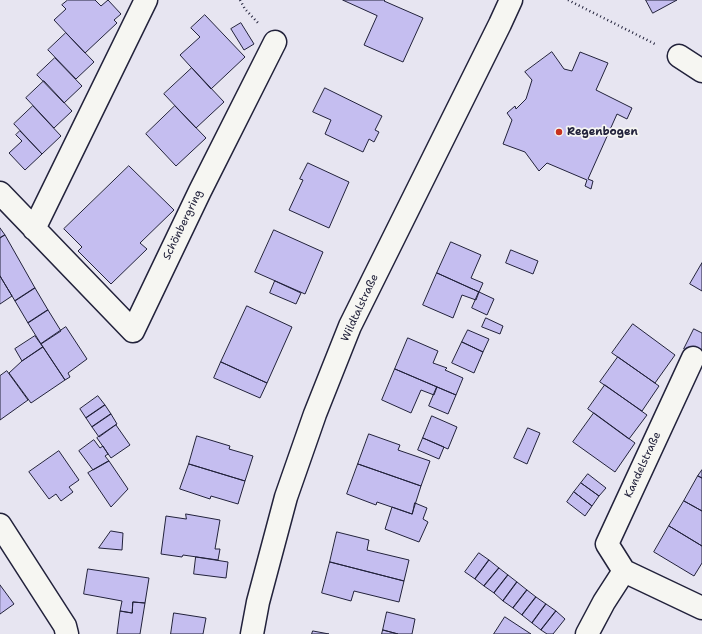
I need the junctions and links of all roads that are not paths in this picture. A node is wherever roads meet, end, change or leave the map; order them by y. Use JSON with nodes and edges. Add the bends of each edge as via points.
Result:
{"nodes":[{"id":1,"x":146,"y":0,"type":"edge"},
{"id":2,"x":512,"y":0,"type":"edge"},
{"id":3,"x":275,"y":42,"type":"road end"},
{"id":4,"x":679,"y":56,"type":"road end"},
{"id":5,"x":702,"y":71,"type":"edge"},
{"id":6,"x":0,"y":193,"type":"edge"},
{"id":7,"x":34,"y":229,"type":"junction"},
{"id":8,"x":693,"y":358,"type":"dead end"},
{"id":9,"x":0,"y":525,"type":"edge"},
{"id":10,"x":624,"y":571,"type":"junction"},
{"id":11,"x":702,"y":608,"type":"edge"},
{"id":12,"x":67,"y":634,"type":"edge"},
{"id":13,"x":252,"y":634,"type":"edge"},
{"id":14,"x":586,"y":634,"type":"edge"}],
"edges":[{"from":1,"to":7,"type":"street"},
{"from":2,"to":13,"type":"street","name":"Wildtalstraße","via":[[350,326],[286,497]]},
{"from":3,"to":7,"type":"street","name":"Schönbergring","via":[[200,190],[133,331]]},
{"from":4,"to":5,"type":"street"},
{"from":6,"to":7,"type":"street","name":"Schönbergring"},
{"from":8,"to":10,"type":"street","name":"Kandelstraße","via":[[607,544]]},
{"from":9,"to":12,"type":"street","via":[[65,626]]},
{"from":10,"to":11,"type":"street"},
{"from":10,"to":14,"type":"street"}]}
